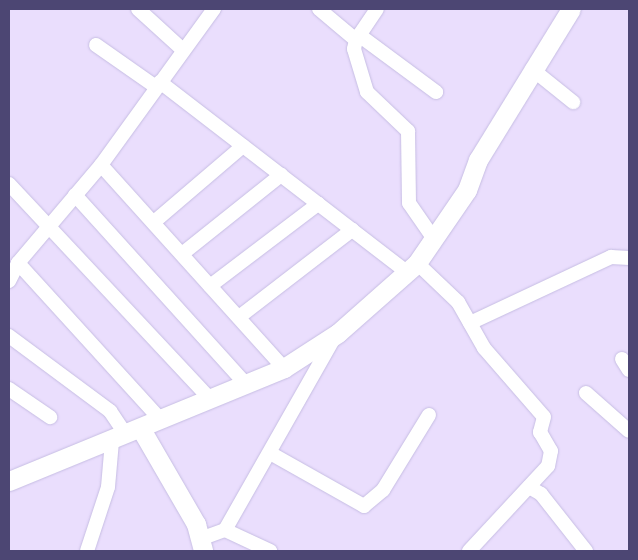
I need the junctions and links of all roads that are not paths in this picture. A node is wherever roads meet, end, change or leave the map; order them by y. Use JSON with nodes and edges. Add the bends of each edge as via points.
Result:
{"nodes":[{"id":1,"x":138,"y":9,"type":"edge"},
{"id":2,"x":214,"y":9,"type":"edge"},
{"id":3,"x":319,"y":9,"type":"edge"},
{"id":4,"x":377,"y":9,"type":"edge"},
{"id":5,"x":567,"y":10,"type":"edge"},
{"id":6,"x":358,"y":38,"type":"junction"},
{"id":7,"x":96,"y":45,"type":"dead end"},
{"id":8,"x":183,"y":50,"type":"junction"},
{"id":9,"x":532,"y":70,"type":"junction"},
{"id":10,"x":158,"y":85,"type":"junction"},
{"id":11,"x":436,"y":92,"type":"dead end"},
{"id":12,"x":573,"y":102,"type":"dead end"},
{"id":13,"x":243,"y":146,"type":"junction"},
{"id":14,"x":102,"y":165,"type":"junction"},
{"id":15,"x":280,"y":175,"type":"junction"},
{"id":16,"x":9,"y":184,"type":"edge"},
{"id":17,"x":75,"y":195,"type":"junction"},
{"id":18,"x":318,"y":204,"type":"junction"},
{"id":19,"x":154,"y":222,"type":"junction"},
{"id":20,"x":50,"y":227,"type":"junction"},
{"id":21,"x":352,"y":230,"type":"junction"},
{"id":22,"x":434,"y":238,"type":"junction"},
{"id":23,"x":182,"y":254,"type":"junction"},
{"id":24,"x":629,"y":258,"type":"edge"},
{"id":25,"x":412,"y":268,"type":"junction"},
{"id":26,"x":12,"y":271,"type":"edge"},
{"id":27,"x":210,"y":286,"type":"junction"},
{"id":28,"x":239,"y":317,"type":"junction"},
{"id":29,"x":470,"y":322,"type":"junction"},
{"id":30,"x":338,"y":333,"type":"junction"},
{"id":31,"x":9,"y":336,"type":"edge"},
{"id":32,"x":284,"y":368,"type":"junction"},
{"id":33,"x":246,"y":384,"type":"junction"},
{"id":34,"x":9,"y":389,"type":"edge"},
{"id":35,"x":586,"y":393,"type":"dead end"},
{"id":36,"x":210,"y":400,"type":"junction"},
{"id":37,"x":429,"y":415,"type":"dead end"},
{"id":38,"x":50,"y":416,"type":"dead end"},
{"id":39,"x":161,"y":420,"type":"junction"},
{"id":40,"x":629,"y":430,"type":"edge"},
{"id":41,"x":126,"y":435,"type":"junction"},
{"id":42,"x":270,"y":453,"type":"junction"},
{"id":43,"x":9,"y":481,"type":"edge"},
{"id":44,"x":529,"y":487,"type":"junction"},
{"id":45,"x":225,"y":530,"type":"junction"},
{"id":46,"x":202,"y":545,"type":"edge"},
{"id":47,"x":87,"y":551,"type":"edge"},
{"id":48,"x":270,"y":551,"type":"edge"},
{"id":49,"x":469,"y":551,"type":"edge"},
{"id":50,"x":586,"y":551,"type":"edge"}],
"edges":[{"from":1,"to":8,"type":"street"},
{"from":2,"to":8,"type":"street"},
{"from":3,"to":6,"type":"street"},
{"from":4,"to":6,"type":"street"},
{"from":5,"to":9,"type":"main road"},
{"from":6,"to":11,"type":"street"},
{"from":6,"to":22,"type":"street","via":[[354,49],[367,92],[408,131],[409,203]]},
{"from":7,"to":10,"type":"street"},
{"from":8,"to":10,"type":"street"},
{"from":9,"to":12,"type":"street"},
{"from":9,"to":22,"type":"main road","via":[[478,160],[467,190]]},
{"from":10,"to":13,"type":"street"},
{"from":10,"to":14,"type":"street"},
{"from":13,"to":15,"type":"street"},
{"from":13,"to":19,"type":"street"},
{"from":14,"to":17,"type":"street"},
{"from":14,"to":19,"type":"street"},
{"from":15,"to":18,"type":"street"},
{"from":15,"to":23,"type":"street"},
{"from":16,"to":20,"type":"street"},
{"from":17,"to":20,"type":"street"},
{"from":17,"to":33,"type":"street"},
{"from":18,"to":21,"type":"street"},
{"from":18,"to":27,"type":"street"},
{"from":19,"to":23,"type":"street"},
{"from":20,"to":26,"type":"street"},
{"from":20,"to":36,"type":"street"},
{"from":21,"to":25,"type":"street"},
{"from":21,"to":28,"type":"street"},
{"from":22,"to":25,"type":"main road"},
{"from":23,"to":27,"type":"street"},
{"from":24,"to":29,"type":"street","via":[[611,257]]},
{"from":25,"to":29,"type":"street","via":[[458,302]]},
{"from":25,"to":30,"type":"main road"},
{"from":26,"to":39,"type":"street"},
{"from":27,"to":28,"type":"street"},
{"from":28,"to":32,"type":"street"},
{"from":29,"to":44,"type":"street","via":[[484,348],[544,417],[540,432],[551,451],[548,466]]},
{"from":30,"to":32,"type":"main road"},
{"from":30,"to":42,"type":"street"},
{"from":31,"to":41,"type":"street","via":[[110,411]]},
{"from":32,"to":33,"type":"main road"},
{"from":33,"to":36,"type":"main road"},
{"from":34,"to":38,"type":"street"},
{"from":35,"to":40,"type":"street"},
{"from":36,"to":39,"type":"main road"},
{"from":37,"to":42,"type":"street","via":[[383,490],[364,506]]},
{"from":39,"to":41,"type":"main road"},
{"from":41,"to":43,"type":"main road"},
{"from":41,"to":46,"type":"main road","via":[[196,524]]},
{"from":41,"to":47,"type":"street"},
{"from":42,"to":45,"type":"street"},
{"from":44,"to":49,"type":"street"},
{"from":44,"to":50,"type":"street","via":[[541,494]]},
{"from":45,"to":46,"type":"street"},
{"from":45,"to":48,"type":"street"}]}
